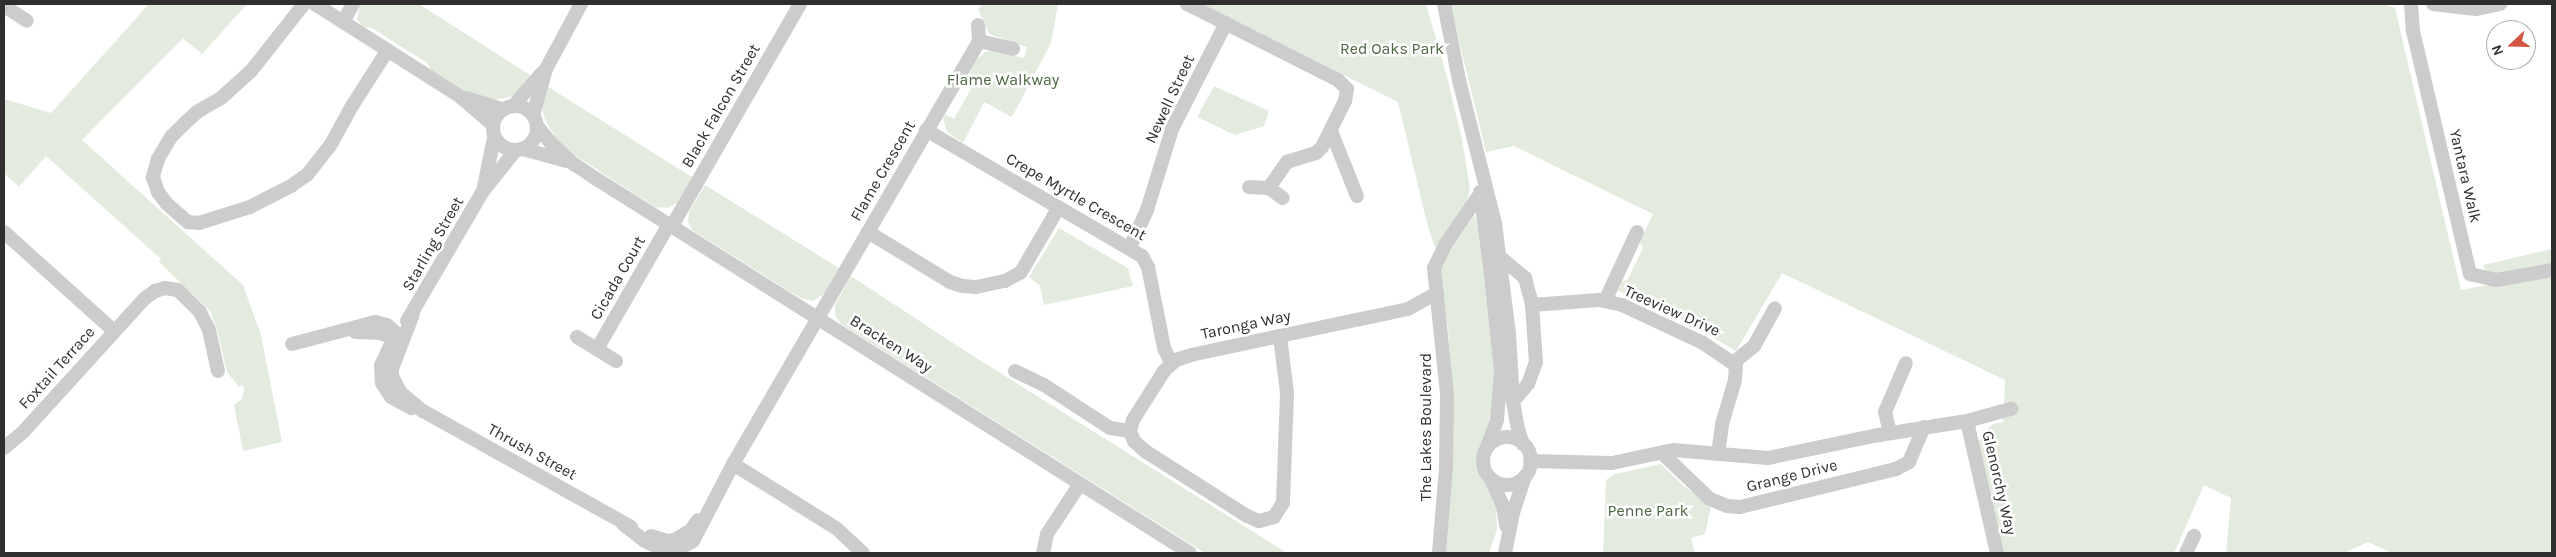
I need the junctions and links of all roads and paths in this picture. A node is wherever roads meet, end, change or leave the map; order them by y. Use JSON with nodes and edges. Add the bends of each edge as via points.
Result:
{"nodes":[{"id":1,"x":304,"y":4,"type":"edge"},
{"id":2,"x":315,"y":4,"type":"edge"},
{"id":3,"x":353,"y":4,"type":"edge"},
{"id":4,"x":582,"y":4,"type":"edge"},
{"id":5,"x":800,"y":4,"type":"edge"},
{"id":6,"x":1187,"y":4,"type":"edge"},
{"id":7,"x":1434,"y":4,"type":"edge"},
{"id":8,"x":1444,"y":4,"type":"edge"},
{"id":9,"x":2411,"y":4,"type":"edge"},
{"id":10,"x":2433,"y":4,"type":"edge"},
{"id":11,"x":2440,"y":4,"type":"edge"},
{"id":12,"x":2500,"y":4,"type":"edge"},
{"id":13,"x":4,"y":6,"type":"edge"},
{"id":14,"x":27,"y":21,"type":"dead end"},
{"id":15,"x":343,"y":22,"type":"junction"},
{"id":16,"x":1226,"y":23,"type":"junction"},
{"id":17,"x":978,"y":25,"type":"dead end"},
{"id":18,"x":979,"y":41,"type":"junction"},
{"id":19,"x":1014,"y":49,"type":"dead end"},
{"id":20,"x":387,"y":51,"type":"junction"},
{"id":21,"x":546,"y":69,"type":"junction"},
{"id":22,"x":1459,"y":80,"type":"junction"},
{"id":23,"x":458,"y":95,"type":"junction"},
{"id":24,"x":508,"y":108,"type":"junction"},
{"id":25,"x":535,"y":121,"type":"junction"},
{"id":26,"x":1471,"y":128,"type":"junction"},
{"id":27,"x":926,"y":130,"type":"junction"},
{"id":28,"x":493,"y":131,"type":"junction"},
{"id":29,"x":1331,"y":131,"type":"junction"},
{"id":30,"x":519,"y":150,"type":"junction"},
{"id":31,"x":574,"y":164,"type":"junction"},
{"id":32,"x":1249,"y":187,"type":"dead end"},
{"id":33,"x":1269,"y":188,"type":"junction"},
{"id":34,"x":483,"y":191,"type":"junction"},
{"id":35,"x":1480,"y":194,"type":"junction"},
{"id":36,"x":1357,"y":196,"type":"dead end"},
{"id":37,"x":1283,"y":198,"type":"dead end"},
{"id":38,"x":1060,"y":207,"type":"junction"},
{"id":39,"x":671,"y":225,"type":"junction"},
{"id":40,"x":4,"y":232,"type":"edge"},
{"id":41,"x":868,"y":232,"type":"junction"},
{"id":42,"x":1637,"y":232,"type":"dead end"},
{"id":43,"x":1130,"y":247,"type":"junction"},
{"id":44,"x":1500,"y":257,"type":"junction"},
{"id":45,"x":2552,"y":270,"type":"edge"},
{"id":46,"x":1436,"y":293,"type":"junction"},
{"id":47,"x":1605,"y":301,"type":"junction"},
{"id":48,"x":1532,"y":306,"type":"junction"},
{"id":49,"x":1774,"y":308,"type":"dead end"},
{"id":50,"x":1408,"y":309,"type":"junction"},
{"id":51,"x":1440,"y":315,"type":"junction"},
{"id":52,"x":818,"y":318,"type":"junction"},
{"id":53,"x":114,"y":331,"type":"junction"},
{"id":54,"x":1280,"y":336,"type":"junction"},
{"id":55,"x":398,"y":337,"type":"junction"},
{"id":56,"x":577,"y":337,"type":"dead end"},
{"id":57,"x":292,"y":344,"type":"dead end"},
{"id":58,"x":597,"y":349,"type":"junction"},
{"id":59,"x":1176,"y":360,"type":"junction"},
{"id":60,"x":616,"y":361,"type":"dead end"},
{"id":61,"x":1733,"y":363,"type":"junction"},
{"id":62,"x":1906,"y":363,"type":"dead end"},
{"id":63,"x":218,"y":371,"type":"dead end"},
{"id":64,"x":1015,"y":371,"type":"dead end"},
{"id":65,"x":1513,"y":402,"type":"junction"},
{"id":66,"x":2011,"y":409,"type":"dead end"},
{"id":67,"x":1967,"y":421,"type":"junction"},
{"id":68,"x":1924,"y":427,"type":"junction"},
{"id":69,"x":1130,"y":431,"type":"junction"},
{"id":70,"x":1890,"y":433,"type":"junction"},
{"id":71,"x":1523,"y":444,"type":"junction"},
{"id":72,"x":1487,"y":447,"type":"junction"},
{"id":73,"x":4,"y":448,"type":"edge"},
{"id":74,"x":1663,"y":454,"type":"junction"},
{"id":75,"x":1718,"y":454,"type":"junction"},
{"id":76,"x":1530,"y":460,"type":"junction"},
{"id":77,"x":734,"y":464,"type":"junction"},
{"id":78,"x":1524,"y":477,"type":"junction"},
{"id":79,"x":1491,"y":479,"type":"junction"},
{"id":80,"x":1080,"y":484,"type":"junction"},
{"id":81,"x":1508,"y":534,"type":"junction"},
{"id":82,"x":2194,"y":536,"type":"dead end"},
{"id":83,"x":863,"y":553,"type":"edge"},
{"id":84,"x":1043,"y":553,"type":"edge"},
{"id":85,"x":1190,"y":553,"type":"edge"},
{"id":86,"x":1439,"y":553,"type":"edge"},
{"id":87,"x":1505,"y":553,"type":"edge"},
{"id":88,"x":1997,"y":553,"type":"edge"},
{"id":89,"x":2186,"y":553,"type":"edge"}],
"edges":[{"from":1,"to":20,"type":"street","via":[[252,71],[187,121],[158,159],[153,178],[158,192],[188,222],[199,222],[250,207],[306,175],[330,146]]},
{"from":2,"to":15,"type":"street"},
{"from":3,"to":15,"type":"street"},
{"from":4,"to":21,"type":"street"},
{"from":5,"to":39,"type":"street","name":"Black Falcon Street"},
{"from":6,"to":16,"type":"street"},
{"from":7,"to":22,"type":"street"},
{"from":8,"to":22,"type":"street"},
{"from":9,"to":45,"type":"street","name":"Yantara Walk","via":[[2413,31],[2470,274],[2496,280]]},
{"from":10,"to":11,"type":"street"},
{"from":11,"to":12,"type":"street","via":[[2476,9]]},
{"from":13,"to":14,"type":"street"},
{"from":15,"to":20,"type":"street"},
{"from":16,"to":29,"type":"street","via":[[1343,84],[1347,94]]},
{"from":16,"to":43,"type":"street","name":"Newell Street","via":[[1172,129],[1147,210]]},
{"from":17,"to":18,"type":"street"},
{"from":18,"to":19,"type":"street"},
{"from":18,"to":27,"type":"street","name":"Flame Crescent"},
{"from":20,"to":23,"type":"street"},
{"from":21,"to":24,"type":"street"},
{"from":21,"to":25,"type":"street"},
{"from":22,"to":26,"type":"street"},
{"from":23,"to":24,"type":"street"},
{"from":23,"to":28,"type":"street"},
{"from":24,"to":25,"type":"street","via":[[528,110]]},
{"from":24,"to":28,"type":"street"},
{"from":25,"to":30,"type":"street","via":[[534,140]]},
{"from":25,"to":31,"type":"street","name":"Bracken Way","via":[[550,142]]},
{"from":26,"to":35,"type":"street"},
{"from":26,"to":44,"type":"street","via":[[1487,186]]},
{"from":27,"to":38,"type":"street","name":"Crepe Myrtle Crescent"},
{"from":27,"to":41,"type":"street","name":"Flame Crescent"},
{"from":28,"to":30,"type":"street","via":[[503,147]]},
{"from":28,"to":34,"type":"street","name":"Starling Street"},
{"from":29,"to":33,"type":"street","via":[[1316,153],[1287,162]]},
{"from":29,"to":36,"type":"street"},
{"from":30,"to":31,"type":"street","name":"Bracken Way","via":[[553,156]]},
{"from":30,"to":34,"type":"street","name":"Starling Street"},
{"from":31,"to":39,"type":"street","name":"Bracken Way"},
{"from":32,"to":33,"type":"street"},
{"from":33,"to":37,"type":"street"},
{"from":34,"to":55,"type":"street","name":"Starling Street"},
{"from":35,"to":46,"type":"street","name":"The Lakes Boulevard","via":[[1436,262]]},
{"from":35,"to":72,"type":"street","via":[[1501,373],[1497,420]]},
{"from":38,"to":41,"type":"street","via":[[1021,272],[1005,280],[976,287],[950,282]]},
{"from":38,"to":43,"type":"street","name":"Crepe Myrtle Crescent"},
{"from":39,"to":52,"type":"street","name":"Bracken Way"},
{"from":39,"to":58,"type":"street","name":"Cicada Court"},
{"from":40,"to":53,"type":"street","name":"Foxtail Terrace"},
{"from":41,"to":52,"type":"street","name":"Flame Crescent"},
{"from":42,"to":47,"type":"street"},
{"from":43,"to":59,"type":"street","name":"Crepe Myrtle Crescent","via":[[1142,256],[1148,267],[1162,329]]},
{"from":44,"to":48,"type":"street","via":[[1525,278]]},
{"from":44,"to":65,"type":"street"},
{"from":46,"to":50,"type":"street","name":"Taronga Way"},
{"from":46,"to":51,"type":"street","name":"The Lakes Boulevard"},
{"from":47,"to":48,"type":"street","name":"Treeview Drive"},
{"from":47,"to":61,"type":"street","name":"Treeview Drive","via":[[1622,305],[1703,343]]},
{"from":48,"to":65,"type":"street","via":[[1536,362],[1528,384]]},
{"from":49,"to":61,"type":"street","via":[[1754,346]]},
{"from":50,"to":51,"type":"street","name":"Taronga Way"},
{"from":50,"to":54,"type":"street","name":"Taronga Way"},
{"from":51,"to":86,"type":"street","name":"The Lakes Boulevard","via":[[1447,426]]},
{"from":52,"to":77,"type":"street","name":"Thrush Street"},
{"from":52,"to":80,"type":"street","name":"Bracken Way"},
{"from":53,"to":63,"type":"street","name":"Foxtail Terrace","via":[[149,293],[165,288],[178,290],[205,320]]},
{"from":53,"to":73,"type":"street","name":"Foxtail Terrace","via":[[24,431]]},
{"from":54,"to":59,"type":"street","name":"Taronga Way"},
{"from":54,"to":69,"type":"street","via":[[1287,393],[1286,468],[1283,503],[1274,517],[1259,521],[1247,516],[1145,451],[1134,441]]},
{"from":55,"to":57,"type":"street","via":[[345,332]]},
{"from":55,"to":77,"type":"street","name":"Thrush Street","via":[[392,376],[400,392],[423,411],[623,524],[655,547],[679,549],[693,541]]},
{"from":56,"to":58,"type":"street"},
{"from":58,"to":60,"type":"street"},
{"from":59,"to":69,"type":"street","via":[[1137,412]]},
{"from":61,"to":75,"type":"street","via":[[1736,367],[1735,380],[1722,424]]},
{"from":62,"to":70,"type":"street","via":[[1885,412]]},
{"from":64,"to":69,"type":"street","via":[[1044,385],[1110,428]]},
{"from":65,"to":71,"type":"street"},
{"from":66,"to":67,"type":"street","name":"Grange Drive"},
{"from":67,"to":68,"type":"street","name":"Grange Drive"},
{"from":67,"to":88,"type":"street","name":"Glenorchy Way"},
{"from":68,"to":70,"type":"street","name":"Grange Drive"},
{"from":68,"to":74,"type":"street","name":"Grange Drive","via":[[1909,462],[1896,469],[1740,507],[1726,506],[1710,499]]},
{"from":70,"to":75,"type":"street","name":"Grange Drive","via":[[1768,458]]},
{"from":71,"to":72,"type":"street","via":[[1517,439],[1501,438]]},
{"from":71,"to":76,"type":"street"},
{"from":72,"to":79,"type":"street","via":[[1484,468]]},
{"from":74,"to":75,"type":"street","name":"Grange Drive","via":[[1673,450]]},
{"from":74,"to":76,"type":"street","name":"Grange Drive","via":[[1612,463]]},
{"from":76,"to":78,"type":"street"},
{"from":77,"to":83,"type":"street","via":[[836,528]]},
{"from":78,"to":79,"type":"street","via":[[1519,482],[1505,485]]},
{"from":78,"to":81,"type":"street"},
{"from":79,"to":81,"type":"street","via":[[1504,506]]},
{"from":80,"to":84,"type":"street","via":[[1048,534]]},
{"from":80,"to":85,"type":"street","name":"Bracken Way"},
{"from":81,"to":87,"type":"street"},
{"from":82,"to":89,"type":"street"}]}
